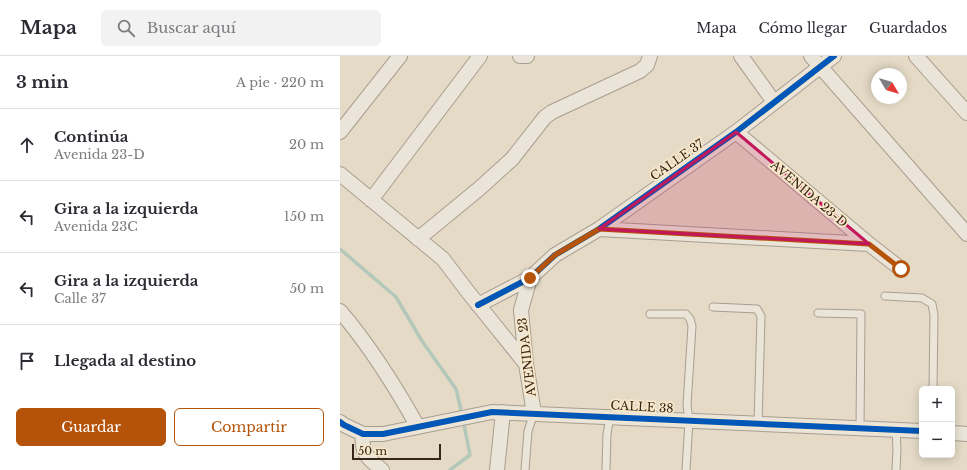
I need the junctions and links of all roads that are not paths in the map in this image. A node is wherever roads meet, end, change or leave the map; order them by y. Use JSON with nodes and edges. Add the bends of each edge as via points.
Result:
{"nodes":[{"id":1,"x":400,"y":56,"type":"edge"},
{"id":2,"x":480,"y":56,"type":"edge"},
{"id":3,"x":520,"y":56,"type":"edge"},
{"id":4,"x":527,"y":56,"type":"edge"},
{"id":5,"x":650,"y":56,"type":"edge"},
{"id":6,"x":741,"y":56,"type":"edge"},
{"id":7,"x":811,"y":56,"type":"edge"},
{"id":8,"x":834,"y":56,"type":"edge"},
{"id":9,"x":916,"y":56,"type":"edge"},
{"id":10,"x":821,"y":67,"type":"junction"},
{"id":11,"x":774,"y":102,"type":"junction"},
{"id":12,"x":967,"y":113,"type":"edge"},
{"id":13,"x":340,"y":132,"type":"edge"},
{"id":14,"x":736,"y":132,"type":"junction"},
{"id":15,"x":340,"y":174,"type":"edge"},
{"id":16,"x":371,"y":200,"type":"junction"},
{"id":17,"x":599,"y":229,"type":"junction"},
{"id":18,"x":967,"y":234,"type":"edge"},
{"id":19,"x":418,"y":239,"type":"junction"},
{"id":20,"x":869,"y":244,"type":"junction"},
{"id":21,"x":901,"y":269,"type":"dead end"},
{"id":22,"x":530,"y":278,"type":"junction"},
{"id":23,"x":885,"y":296,"type":"dead end"},
{"id":24,"x":478,"y":305,"type":"junction"},
{"id":25,"x":713,"y":307,"type":"dead end"},
{"id":26,"x":340,"y":311,"type":"edge"},
{"id":27,"x":818,"y":313,"type":"dead end"},
{"id":28,"x":650,"y":314,"type":"dead end"},
{"id":29,"x":526,"y":364,"type":"junction"},
{"id":30,"x":933,"y":386,"type":"edge"},
{"id":31,"x":503,"y":412,"type":"junction"},
{"id":32,"x":534,"y":413,"type":"junction"},
{"id":33,"x":610,"y":416,"type":"junction"},
{"id":34,"x":689,"y":420,"type":"junction"},
{"id":35,"x":758,"y":424,"type":"junction"},
{"id":36,"x":341,"y":425,"type":"edge"},
{"id":37,"x":418,"y":427,"type":"junction"},
{"id":38,"x":860,"y":428,"type":"junction"},
{"id":39,"x":896,"y":430,"type":"junction"},
{"id":40,"x":919,"y":431,"type":"edge"},
{"id":41,"x":955,"y":433,"type":"edge"},
{"id":42,"x":363,"y":434,"type":"junction"},
{"id":43,"x":967,"y":434,"type":"edge"},
{"id":44,"x":382,"y":470,"type":"edge"},
{"id":45,"x":497,"y":470,"type":"edge"},
{"id":46,"x":525,"y":470,"type":"edge"},
{"id":47,"x":606,"y":470,"type":"edge"},
{"id":48,"x":686,"y":470,"type":"edge"},
{"id":49,"x":896,"y":470,"type":"edge"}],
"edges":[{"from":1,"to":13,"type":"street"},
{"from":2,"to":16,"type":"street"},
{"from":3,"to":4,"type":"street"},
{"from":5,"to":19,"type":"street","via":[[647,65],[640,72],[545,117],[512,159]]},
{"from":6,"to":11,"type":"street"},
{"from":7,"to":10,"type":"street"},
{"from":8,"to":10,"type":"street","name":"CALLE 37"},
{"from":9,"to":12,"type":"street"},
{"from":10,"to":11,"type":"street","name":"CALLE 37"},
{"from":10,"to":18,"type":"street"},
{"from":11,"to":14,"type":"street","name":"CALLE 37"},
{"from":14,"to":17,"type":"street","name":"CALLE 37"},
{"from":14,"to":20,"type":"street","name":"AVENIDA 23-D"},
{"from":15,"to":16,"type":"street"},
{"from":16,"to":19,"type":"street"},
{"from":17,"to":20,"type":"street"},
{"from":17,"to":22,"type":"street","name":"CALLE 37","via":[[555,255]]},
{"from":19,"to":24,"type":"street","via":[[443,259]]},
{"from":20,"to":21,"type":"street","name":"AVENIDA 23-D"},
{"from":22,"to":24,"type":"street","name":"CALLE 37"},
{"from":22,"to":29,"type":"street","name":"AVENIDA 23","via":[[521,310]]},
{"from":23,"to":30,"type":"lane","via":[[922,298],[932,304]]},
{"from":24,"to":29,"type":"street"},
{"from":25,"to":35,"type":"lane","via":[[757,309],[761,316]]},
{"from":26,"to":37,"type":"street","via":[[359,333],[390,379]]},
{"from":27,"to":38,"type":"lane","via":[[861,314]]},
{"from":28,"to":34,"type":"lane","via":[[686,314],[690,319],[692,326],[687,405]]},
{"from":29,"to":32,"type":"street","name":"AVENIDA 23"},
{"from":31,"to":32,"type":"street","name":"CALLE 38"},
{"from":31,"to":37,"type":"street","name":"CALLE 38"},
{"from":31,"to":45,"type":"street"},
{"from":32,"to":33,"type":"street","name":"CALLE 38"},
{"from":32,"to":46,"type":"lane","via":[[528,431]]},
{"from":33,"to":34,"type":"street","name":"CALLE 38"},
{"from":33,"to":47,"type":"lane"},
{"from":34,"to":35,"type":"street","name":"CALLE 38"},
{"from":34,"to":48,"type":"lane"},
{"from":35,"to":38,"type":"street","name":"CALLE 38"},
{"from":36,"to":42,"type":"street"},
{"from":37,"to":42,"type":"street","name":"CALLE 38","via":[[383,434]]},
{"from":38,"to":39,"type":"street","name":"CALLE 38"},
{"from":39,"to":40,"type":"street","name":"CALLE 38"},
{"from":39,"to":49,"type":"lane"},
{"from":41,"to":43,"type":"street"},
{"from":42,"to":44,"type":"street","via":[[363,452]]}]}
